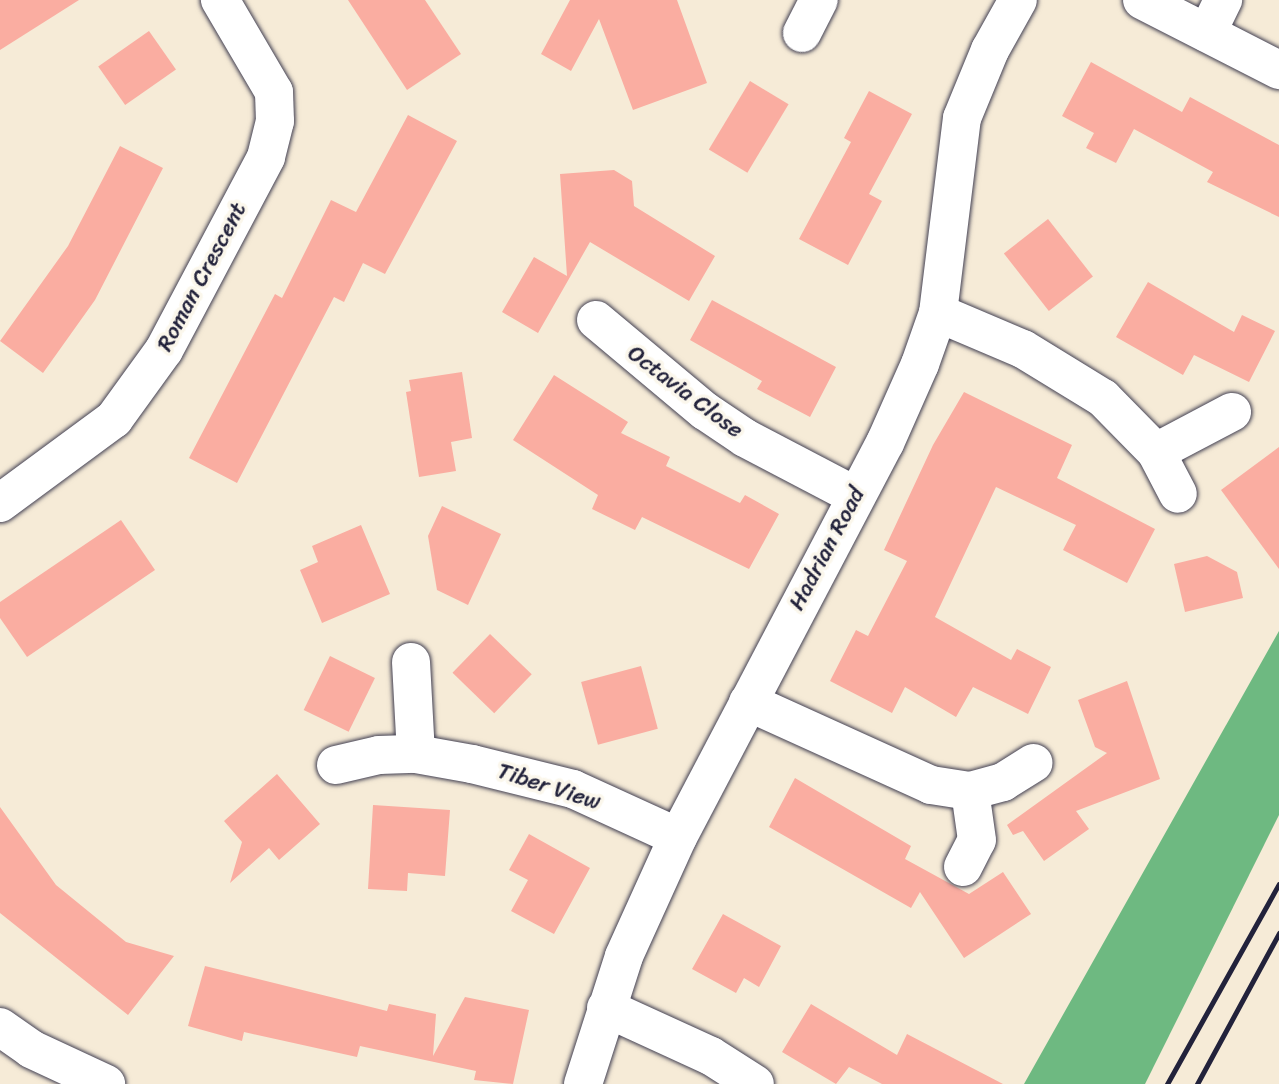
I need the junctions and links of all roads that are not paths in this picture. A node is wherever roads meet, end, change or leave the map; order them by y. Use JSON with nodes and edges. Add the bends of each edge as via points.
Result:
{"nodes":[{"id":1,"x":220,"y":0,"type":"edge"},
{"id":2,"x":819,"y":0,"type":"edge"},
{"id":3,"x":1018,"y":0,"type":"edge"},
{"id":4,"x":1142,"y":0,"type":"edge"},
{"id":5,"x":1215,"y":16,"type":"edge"},
{"id":6,"x":802,"y":33,"type":"dead end"},
{"id":7,"x":1279,"y":70,"type":"edge"},
{"id":8,"x":938,"y":313,"type":"junction"},
{"id":9,"x":596,"y":320,"type":"dead end"},
{"id":10,"x":1232,"y":412,"type":"dead end"},
{"id":11,"x":1156,"y":452,"type":"junction"},
{"id":12,"x":1178,"y":494,"type":"dead end"},
{"id":13,"x":854,"y":495,"type":"junction"},
{"id":14,"x":0,"y":503,"type":"edge"},
{"id":15,"x":411,"y":662,"type":"dead end"},
{"id":16,"x":748,"y":702,"type":"junction"},
{"id":17,"x":415,"y":754,"type":"junction"},
{"id":18,"x":1034,"y":763,"type":"dead end"},
{"id":19,"x":336,"y":765,"type":"dead end"},
{"id":20,"x":970,"y":791,"type":"junction"},
{"id":21,"x":678,"y":837,"type":"junction"},
{"id":22,"x":963,"y":867,"type":"dead end"},
{"id":23,"x":606,"y":1008,"type":"junction"},
{"id":24,"x":0,"y":1027,"type":"edge"},
{"id":25,"x":106,"y":1084,"type":"edge"},
{"id":26,"x":583,"y":1084,"type":"edge"},
{"id":27,"x":755,"y":1084,"type":"edge"}],
"edges":[{"from":1,"to":14,"type":"street","name":"Roman Crescent","via":[[274,92],[275,121],[266,156],[164,350],[114,419]]},
{"from":2,"to":6,"type":"street"},
{"from":3,"to":8,"type":"street","name":"Hadrian Road","via":[[962,118]]},
{"from":4,"to":5,"type":"street"},
{"from":5,"to":7,"type":"street"},
{"from":8,"to":11,"type":"street","via":[[1023,349],[1065,373],[1103,398]]},
{"from":8,"to":13,"type":"street","name":"Hadrian Road","via":[[885,443]]},
{"from":9,"to":13,"type":"street","name":"Octavia Close","via":[[705,411],[745,438]]},
{"from":10,"to":11,"type":"street"},
{"from":11,"to":12,"type":"street"},
{"from":13,"to":16,"type":"street","name":"Hadrian Road"},
{"from":15,"to":17,"type":"street"},
{"from":16,"to":20,"type":"street","via":[[880,766],[931,785]]},
{"from":16,"to":21,"type":"street","name":"Hadrian Road"},
{"from":17,"to":19,"type":"street","name":"Tiber View","via":[[379,755]]},
{"from":17,"to":21,"type":"street","name":"Tiber View","via":[[573,789]]},
{"from":18,"to":20,"type":"street","via":[[1003,782]]},
{"from":20,"to":22,"type":"street","via":[[977,840]]},
{"from":21,"to":23,"type":"street","name":"Hadrian Road"},
{"from":23,"to":26,"type":"street","name":"Hadrian Road"},
{"from":23,"to":27,"type":"street","via":[[711,1056]]},
{"from":24,"to":25,"type":"street","via":[[31,1049]]}]}
